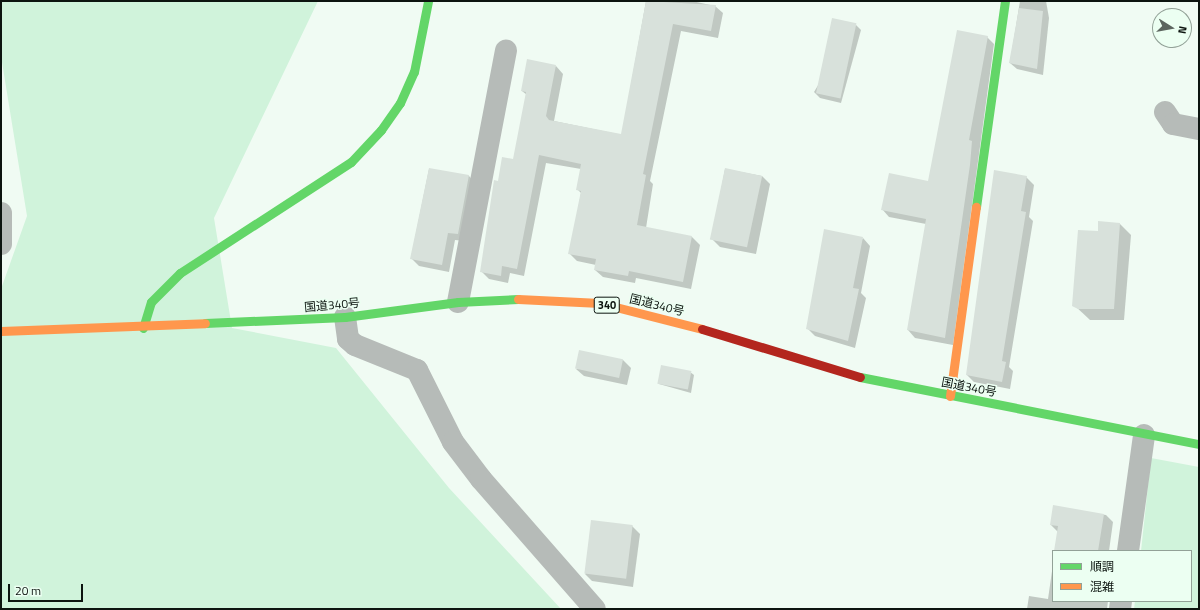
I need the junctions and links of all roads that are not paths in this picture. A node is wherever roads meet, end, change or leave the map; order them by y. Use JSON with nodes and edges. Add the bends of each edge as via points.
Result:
{"nodes":[{"id":1,"x":428,"y":1,"type":"edge"},
{"id":2,"x":1005,"y":1,"type":"edge"},
{"id":3,"x":506,"y":51,"type":"dead end"},
{"id":4,"x":1165,"y":112,"type":"dead end"},
{"id":5,"x":1199,"y":129,"type":"edge"},
{"id":6,"x":1,"y":213,"type":"edge"},
{"id":7,"x":1,"y":244,"type":"edge"},
{"id":8,"x":458,"y":302,"type":"junction"},
{"id":9,"x":345,"y":317,"type":"junction"},
{"id":10,"x":142,"y":328,"type":"junction"},
{"id":11,"x":1,"y":331,"type":"edge"},
{"id":12,"x":950,"y":396,"type":"junction"},
{"id":13,"x":1144,"y":435,"type":"junction"},
{"id":14,"x":1199,"y":444,"type":"edge"},
{"id":15,"x":1128,"y":550,"type":"edge"},
{"id":16,"x":595,"y":609,"type":"edge"}],
"edges":[{"from":1,"to":10,"type":"main road","via":[[414,72],[400,103],[381,130],[351,162],[180,273],[150,302]]},
{"from":2,"to":12,"type":"main road"},
{"from":3,"to":8,"type":"street"},
{"from":4,"to":5,"type":"street","via":[[1173,124]]},
{"from":6,"to":7,"type":"street"},
{"from":8,"to":9,"type":"main road","name":"国道340号","number":"340"},
{"from":8,"to":12,"type":"main road","name":"国道340号","number":"340","via":[[531,298],[600,303],[685,324],[872,380]]},
{"from":9,"to":10,"type":"main road","name":"国道340号","number":"340"},
{"from":9,"to":16,"type":"street","via":[[348,339],[355,345],[417,370],[458,448]]},
{"from":10,"to":11,"type":"main road","name":"国道340号","number":"340"},
{"from":12,"to":13,"type":"main road","name":"国道340号","number":"340"},
{"from":13,"to":14,"type":"main road","name":"国道340号","number":"340"},
{"from":13,"to":15,"type":"street"}]}
